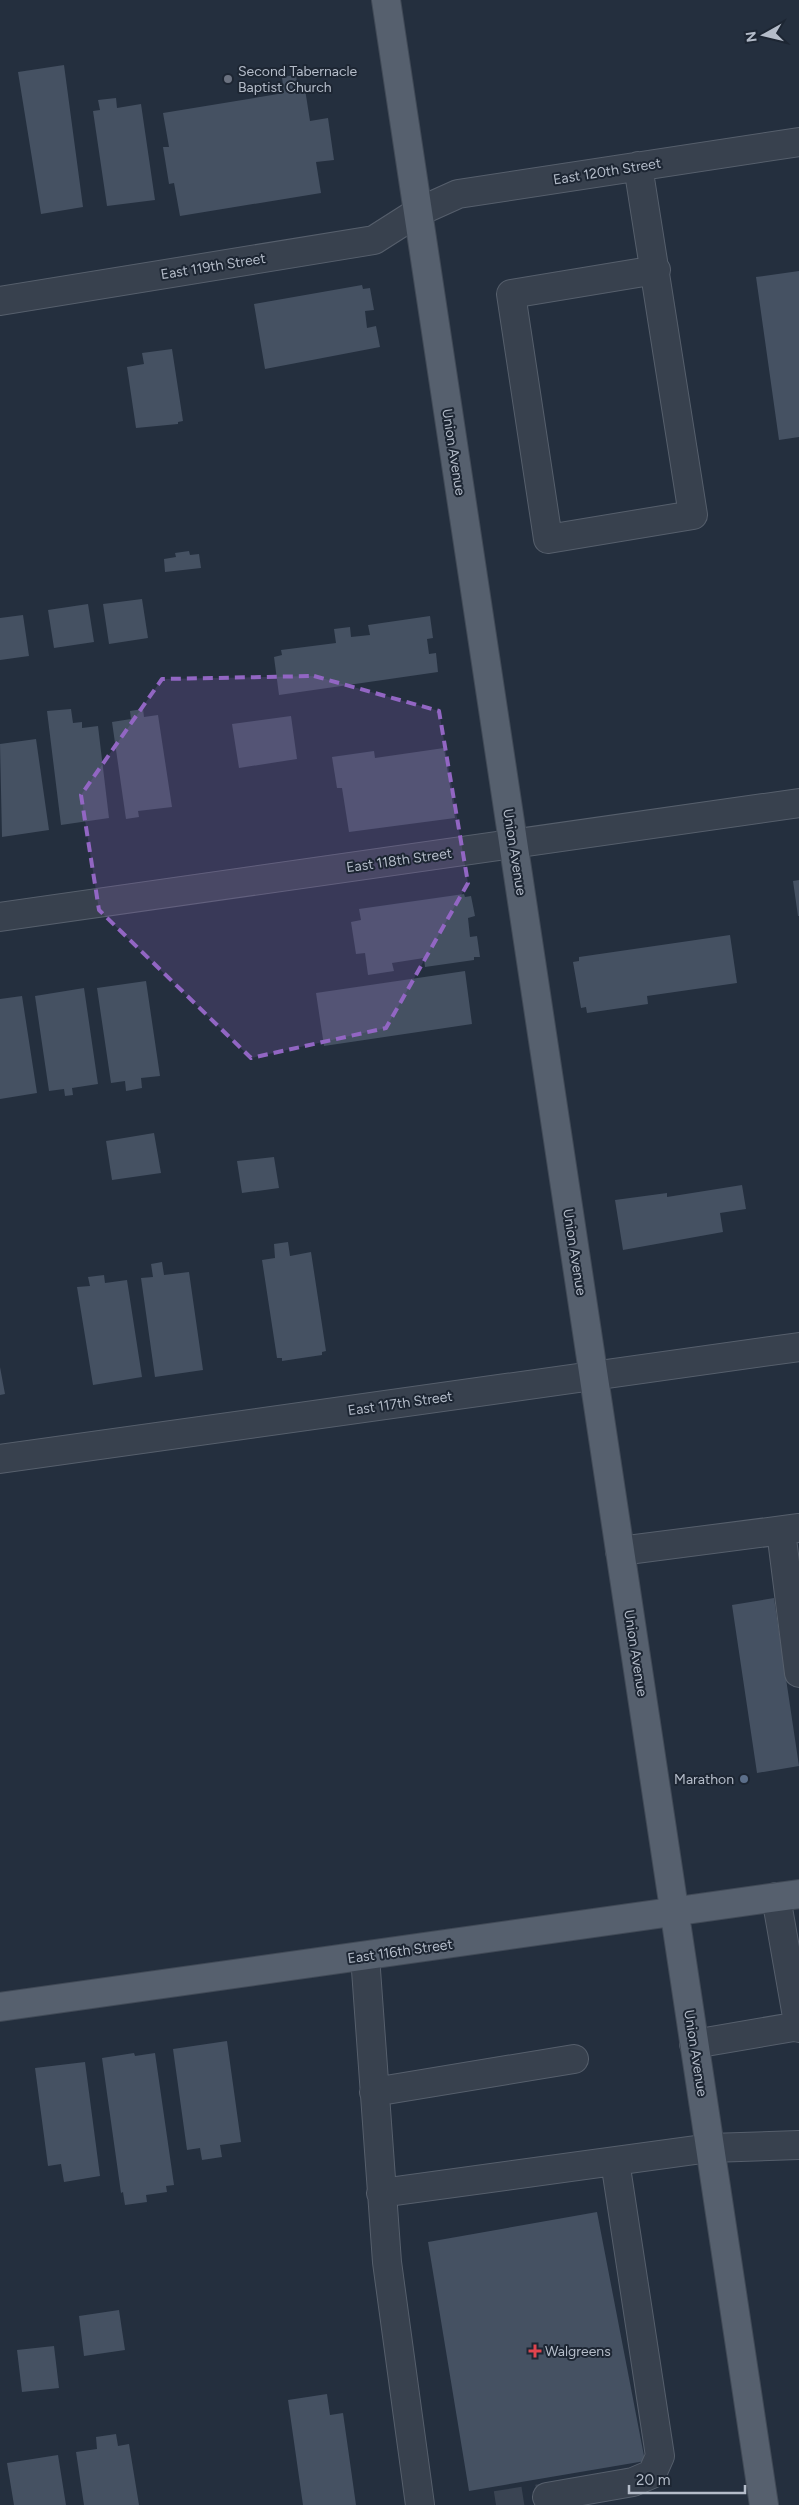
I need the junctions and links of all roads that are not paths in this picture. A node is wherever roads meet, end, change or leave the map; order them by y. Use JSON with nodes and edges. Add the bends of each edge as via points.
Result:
{"nodes":[{"id":1,"x":386,"y":0,"type":"edge"},
{"id":2,"x":799,"y":142,"type":"edge"},
{"id":3,"x":638,"y":166,"type":"junction"},
{"id":4,"x":418,"y":212,"type":"junction"},
{"id":5,"x":656,"y":270,"type":"junction"},
{"id":6,"x":0,"y":300,"type":"edge"},
{"id":7,"x":799,"y":803,"type":"edge"},
{"id":8,"x":513,"y":844,"type":"junction"},
{"id":9,"x":0,"y":917,"type":"edge"},
{"id":10,"x":799,"y":1347,"type":"edge"},
{"id":11,"x":594,"y":1376,"type":"junction"},
{"id":12,"x":0,"y":1459,"type":"edge"},
{"id":13,"x":790,"y":1530,"type":"edge"},
{"id":14,"x":620,"y":1551,"type":"junction"},
{"id":15,"x":799,"y":1673,"type":"edge"},
{"id":16,"x":788,"y":1895,"type":"edge"},
{"id":17,"x":674,"y":1912,"type":"junction"},
{"id":18,"x":365,"y":1956,"type":"junction"},
{"id":19,"x":793,"y":1962,"type":"edge"},
{"id":20,"x":0,"y":2007,"type":"edge"},
{"id":21,"x":799,"y":2027,"type":"edge"},
{"id":22,"x":694,"y":2044,"type":"junction"},
{"id":23,"x":574,"y":2059,"type":"dead end"},
{"id":24,"x":374,"y":2092,"type":"junction"},
{"id":25,"x":799,"y":2145,"type":"edge"},
{"id":26,"x":710,"y":2148,"type":"junction"},
{"id":27,"x":615,"y":2160,"type":"junction"},
{"id":28,"x":382,"y":2193,"type":"junction"},
{"id":29,"x":547,"y":2497,"type":"tunnel mouth"},
{"id":30,"x":420,"y":2505,"type":"edge"},
{"id":31,"x":764,"y":2505,"type":"edge"}],
"edges":[{"from":1,"to":4,"type":"main road","name":"Union Avenue"},
{"from":2,"to":3,"type":"street","name":"East 120th Street"},
{"from":3,"to":4,"type":"street","name":"East 120th Street","via":[[458,194]]},
{"from":3,"to":5,"type":"street"},
{"from":4,"to":6,"type":"street","name":"East 119th Street","via":[[374,240]]},
{"from":4,"to":8,"type":"main road","name":"Union Avenue"},
{"from":5,"to":5,"type":"street","via":[[693,515],[548,539],[511,294]]},
{"from":7,"to":8,"type":"street","name":"East 118th Street"},
{"from":8,"to":9,"type":"street","name":"East 118th Street"},
{"from":8,"to":11,"type":"main road","name":"Union Avenue"},
{"from":10,"to":11,"type":"street","name":"East 117th Street"},
{"from":11,"to":12,"type":"street","name":"East 117th Street"},
{"from":11,"to":14,"type":"main road","name":"Union Avenue"},
{"from":13,"to":14,"type":"street"},
{"from":13,"to":15,"type":"street"},
{"from":14,"to":17,"type":"main road","name":"Union Avenue"},
{"from":16,"to":17,"type":"main road","name":"East 116th Street"},
{"from":16,"to":19,"type":"street"},
{"from":17,"to":18,"type":"main road","name":"East 116th Street"},
{"from":17,"to":22,"type":"main road","name":"Union Avenue"},
{"from":18,"to":20,"type":"main road","name":"East 116th Street"},
{"from":18,"to":24,"type":"street"},
{"from":19,"to":21,"type":"street"},
{"from":21,"to":22,"type":"street"},
{"from":22,"to":26,"type":"main road","name":"Union Avenue"},
{"from":23,"to":24,"type":"street"},
{"from":24,"to":28,"type":"street"},
{"from":25,"to":26,"type":"street"},
{"from":26,"to":27,"type":"street"},
{"from":26,"to":31,"type":"main road","name":"Union Avenue"},
{"from":27,"to":28,"type":"street"},
{"from":27,"to":29,"type":"street","via":[[660,2456],[652,2474],[633,2482]]},
{"from":28,"to":30,"type":"street","via":[[387,2262]]}]}
